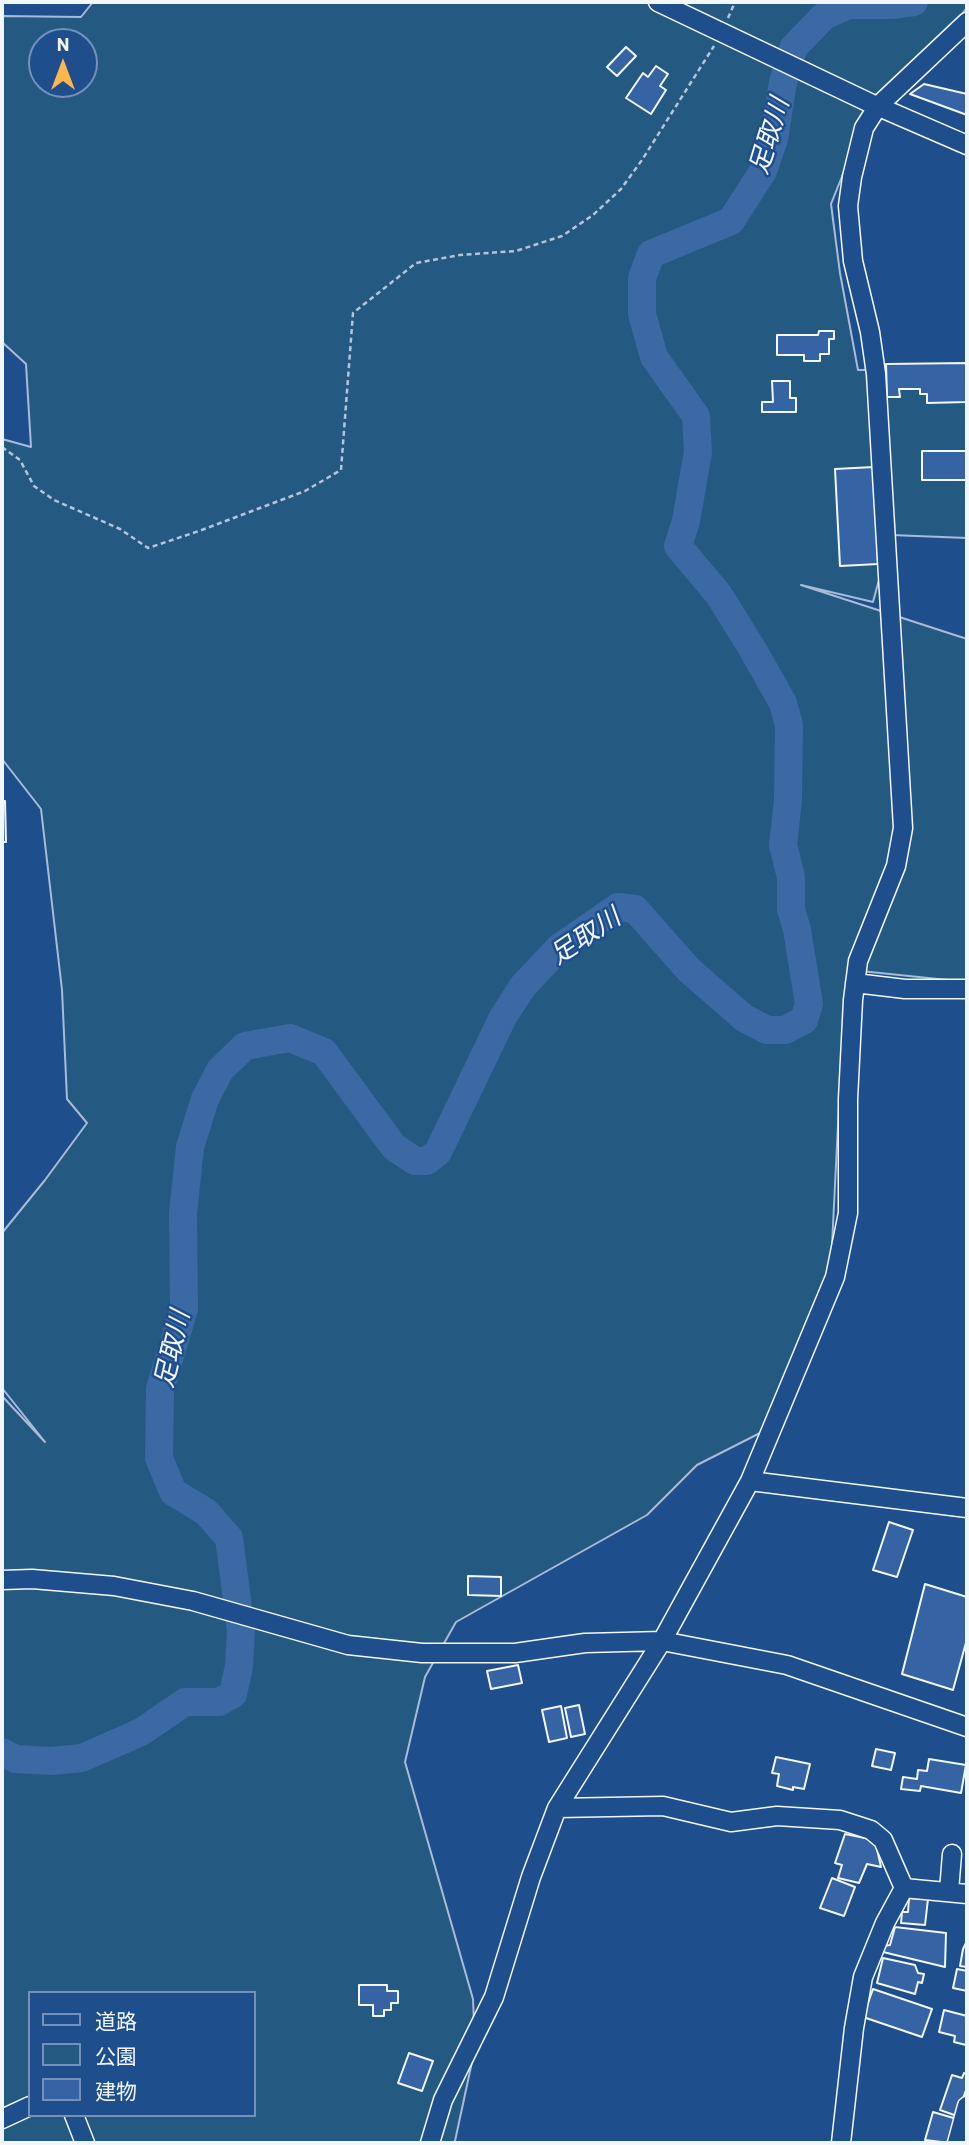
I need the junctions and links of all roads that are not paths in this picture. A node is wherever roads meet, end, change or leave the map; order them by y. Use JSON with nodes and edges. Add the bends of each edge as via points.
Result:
{"nodes":[{"id":1,"x":658,"y":2,"type":"edge"},
{"id":2,"x":967,"y":22,"type":"edge"},
{"id":3,"x":874,"y":104,"type":"junction"},
{"id":4,"x":967,"y":145,"type":"edge"},
{"id":5,"x":855,"y":983,"type":"junction"},
{"id":6,"x":967,"y":989,"type":"edge"},
{"id":7,"x":750,"y":1480,"type":"junction"},
{"id":8,"x":967,"y":1507,"type":"edge"},
{"id":9,"x":2,"y":1580,"type":"edge"},
{"id":10,"x":662,"y":1641,"type":"junction"},
{"id":11,"x":967,"y":1727,"type":"edge"},
{"id":12,"x":557,"y":1808,"type":"junction"},
{"id":13,"x":952,"y":1854,"type":"dead end"},
{"id":14,"x":904,"y":1888,"type":"junction"},
{"id":15,"x":958,"y":1893,"type":"edge"},
{"id":16,"x":967,"y":2106,"type":"edge"},
{"id":17,"x":28,"y":2107,"type":"edge"},
{"id":18,"x":75,"y":2117,"type":"edge"},
{"id":19,"x":2,"y":2119,"type":"edge"},
{"id":20,"x":85,"y":2143,"type":"edge"},
{"id":21,"x":430,"y":2143,"type":"edge"},
{"id":22,"x":841,"y":2143,"type":"edge"},
{"id":23,"x":957,"y":2143,"type":"edge"}],
"edges":[{"from":1,"to":3,"type":"street"},
{"from":2,"to":3,"type":"street"},
{"from":3,"to":4,"type":"street"},
{"from":3,"to":5,"type":"street","via":[[852,177],[848,220],[876,374],[903,828],[896,866],[858,961]]},
{"from":5,"to":6,"type":"street"},
{"from":5,"to":7,"type":"street","via":[[848,1213],[835,1278]]},
{"from":7,"to":8,"type":"street"},
{"from":7,"to":10,"type":"street"},
{"from":9,"to":10,"type":"street","via":[[32,1578],[114,1586],[193,1601],[348,1645],[422,1653],[515,1653],[584,1643]]},
{"from":10,"to":11,"type":"street","via":[[787,1665]]},
{"from":10,"to":12,"type":"street"},
{"from":12,"to":14,"type":"street","via":[[663,1806],[731,1822],[777,1816],[840,1820],[872,1830],[883,1840]]},
{"from":12,"to":21,"type":"street","via":[[494,1997],[443,2100]]},
{"from":13,"to":15,"type":"street"},
{"from":14,"to":15,"type":"street"},
{"from":14,"to":22,"type":"street","via":[[863,1977]]},
{"from":16,"to":23,"type":"street"},
{"from":17,"to":19,"type":"street"},
{"from":18,"to":20,"type":"street"}]}
